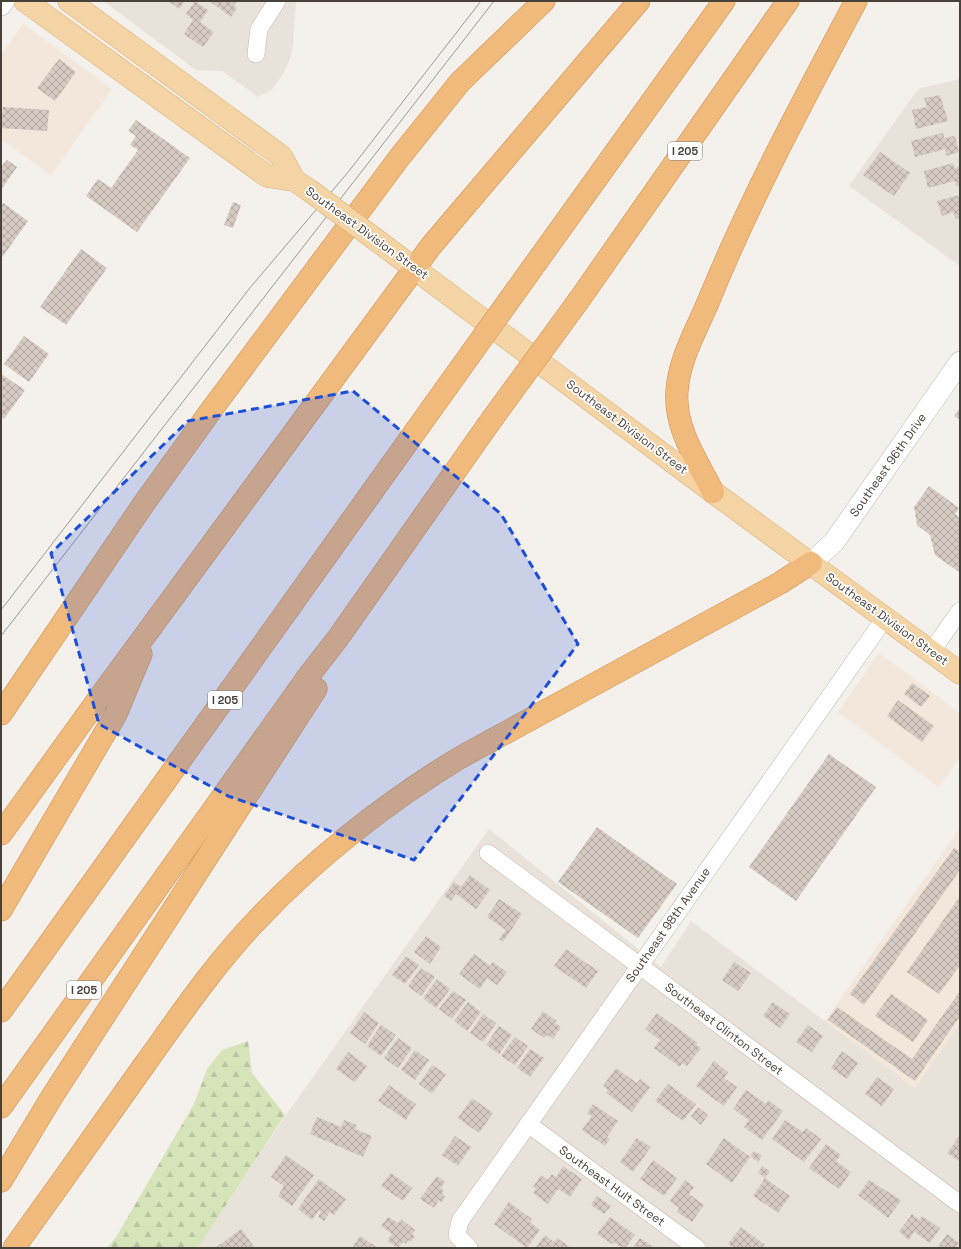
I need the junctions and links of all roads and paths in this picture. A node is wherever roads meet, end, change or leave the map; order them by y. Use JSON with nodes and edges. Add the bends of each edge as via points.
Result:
{"nodes":[{"id":1,"x":4,"y":1,"type":"edge"},
{"id":2,"x":25,"y":1,"type":"edge"},
{"id":3,"x":70,"y":1,"type":"edge"},
{"id":4,"x":277,"y":1,"type":"edge"},
{"id":5,"x":544,"y":1,"type":"edge"},
{"id":6,"x":639,"y":1,"type":"edge"},
{"id":7,"x":724,"y":1,"type":"edge"},
{"id":8,"x":788,"y":1,"type":"edge"},
{"id":9,"x":856,"y":1,"type":"edge"},
{"id":10,"x":1,"y":5,"type":"edge"},
{"id":11,"x":256,"y":54,"type":"dead end"},
{"id":12,"x":301,"y":185,"type":"junction"},
{"id":13,"x":414,"y":268,"type":"junction"},
{"id":14,"x":960,"y":362,"type":"edge"},
{"id":15,"x":713,"y":492,"type":"junction"},
{"id":16,"x":811,"y":563,"type":"junction"},
{"id":17,"x":960,"y":611,"type":"edge"},
{"id":18,"x":885,"y":618,"type":"junction"},
{"id":19,"x":154,"y":623,"type":"junction"},
{"id":20,"x":338,"y":638,"type":"junction"},
{"id":21,"x":931,"y":652,"type":"junction"},
{"id":22,"x":960,"y":673,"type":"edge"},
{"id":23,"x":1,"y":714,"type":"edge"},
{"id":24,"x":1,"y":834,"type":"edge"},
{"id":25,"x":488,"y":853,"type":"dead end"},
{"id":26,"x":1,"y":910,"type":"edge"},
{"id":27,"x":639,"y":966,"type":"junction"},
{"id":28,"x":1,"y":1012,"type":"edge"},
{"id":29,"x":1,"y":1107,"type":"edge"},
{"id":30,"x":528,"y":1124,"type":"junction"},
{"id":31,"x":1,"y":1181,"type":"edge"},
{"id":32,"x":960,"y":1204,"type":"edge"},
{"id":33,"x":14,"y":1248,"type":"edge"},
{"id":34,"x":469,"y":1248,"type":"edge"},
{"id":35,"x":697,"y":1248,"type":"edge"}],
"edges":[{"from":1,"to":10,"type":"street"},
{"from":2,"to":12,"type":"main road","name":"Southeast Division Street","via":[[267,176]]},
{"from":3,"to":12,"type":"main road","name":"Southeast Division Street","via":[[281,156]]},
{"from":4,"to":11,"type":"street","via":[[259,29]]},
{"from":5,"to":23,"type":"highway","via":[[460,82],[395,164],[212,409]]},
{"from":6,"to":13,"type":"highway"},
{"from":7,"to":28,"type":"highway","number":"I 205","bridge":true},
{"from":8,"to":20,"type":"highway","number":"I 205","bridge":true,"via":[[580,300],[492,419]]},
{"from":9,"to":15,"type":"highway","via":[[773,156],[724,262],[681,367],[677,391],[682,431]]},
{"from":12,"to":13,"type":"main road","name":"Southeast Division Street","bridge":true},
{"from":13,"to":15,"type":"main road","name":"Southeast Division Street"},
{"from":13,"to":19,"type":"highway"},
{"from":14,"to":16,"type":"street","name":"Southeast 96th Drive","via":[[834,542]]},
{"from":15,"to":16,"type":"main road","name":"Southeast Division Street"},
{"from":16,"to":18,"type":"main road","name":"Southeast Division Street"},
{"from":16,"to":33,"type":"highway","via":[[780,583],[425,778],[349,833],[236,942],[168,1032]]},
{"from":17,"to":21,"type":"street"},
{"from":18,"to":21,"type":"main road","name":"Southeast Division Street"},
{"from":18,"to":27,"type":"street","name":"Southeast 98th Avenue"},
{"from":19,"to":24,"type":"highway"},
{"from":19,"to":26,"type":"highway","via":[[116,714]]},
{"from":20,"to":29,"type":"highway","number":"I 205"},
{"from":20,"to":31,"type":"highway","via":[[321,682],[57,1089]]},
{"from":21,"to":22,"type":"main road","name":"Southeast Division Street"},
{"from":25,"to":27,"type":"street","name":"Southeast Clinton Street"},
{"from":27,"to":30,"type":"street","name":"Southeast 98th Avenue"},
{"from":27,"to":32,"type":"street","name":"Southeast Clinton Street"},
{"from":30,"to":34,"type":"street","name":"Southeast 98th Avenue","via":[[460,1221],[457,1235]]},
{"from":30,"to":35,"type":"street","name":"Southeast Hult Street"}]}
